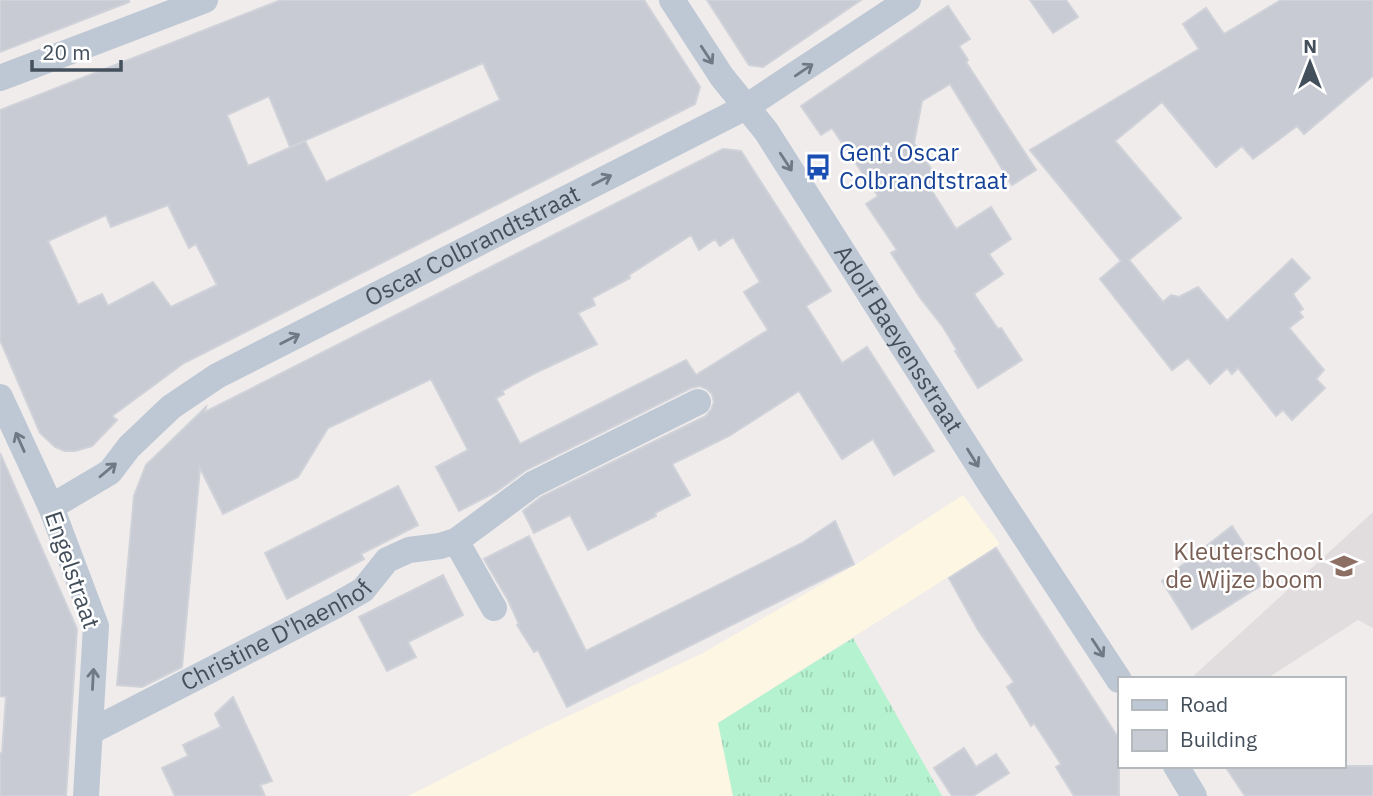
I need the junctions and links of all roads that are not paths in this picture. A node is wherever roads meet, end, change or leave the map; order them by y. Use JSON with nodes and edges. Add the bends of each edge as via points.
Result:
{"nodes":[{"id":1,"x":205,"y":0,"type":"edge"},
{"id":2,"x":672,"y":0,"type":"edge"},
{"id":3,"x":908,"y":0,"type":"edge"},
{"id":4,"x":0,"y":78,"type":"edge"},
{"id":5,"x":746,"y":107,"type":"junction"},
{"id":6,"x":0,"y":397,"type":"edge"},
{"id":7,"x":698,"y":402,"type":"dead end"},
{"id":8,"x":51,"y":507,"type":"junction"},
{"id":9,"x":456,"y":541,"type":"junction"},
{"id":10,"x":494,"y":608,"type":"dead end"},
{"id":11,"x":1118,"y":678,"type":"edge"},
{"id":12,"x":90,"y":732,"type":"junction"},
{"id":13,"x":1177,"y":768,"type":"edge"},
{"id":14,"x":86,"y":796,"type":"edge"},
{"id":15,"x":1194,"y":796,"type":"edge"}],
"edges":[{"from":1,"to":4,"type":"street"},
{"from":2,"to":5,"type":"street","name":"Adolf Baeyensstraat","one_way":true},
{"from":5,"to":3,"type":"street","name":"Oscar Colbrandtstraat","one_way":true},
{"from":8,"to":5,"type":"street","name":"Oscar Colbrandtstraat","one_way":true,"via":[[110,472],[171,407],[217,376]]},
{"from":5,"to":11,"type":"street","name":"Adolf Baeyensstraat","one_way":true,"via":[[766,131]]},
{"from":8,"to":6,"type":"street","name":"Engelstraat","one_way":true},
{"from":7,"to":9,"type":"street","name":"Christine D'haenhof","via":[[533,484]]},
{"from":12,"to":8,"type":"street","name":"Engelstraat","one_way":true,"via":[[96,626]]},
{"from":9,"to":10,"type":"street"},
{"from":9,"to":12,"type":"street","name":"Christine D'haenhof","via":[[409,550],[387,560],[354,595]]},
{"from":12,"to":14,"type":"street","name":"Engelstraat"},
{"from":13,"to":15,"type":"street"}]}
